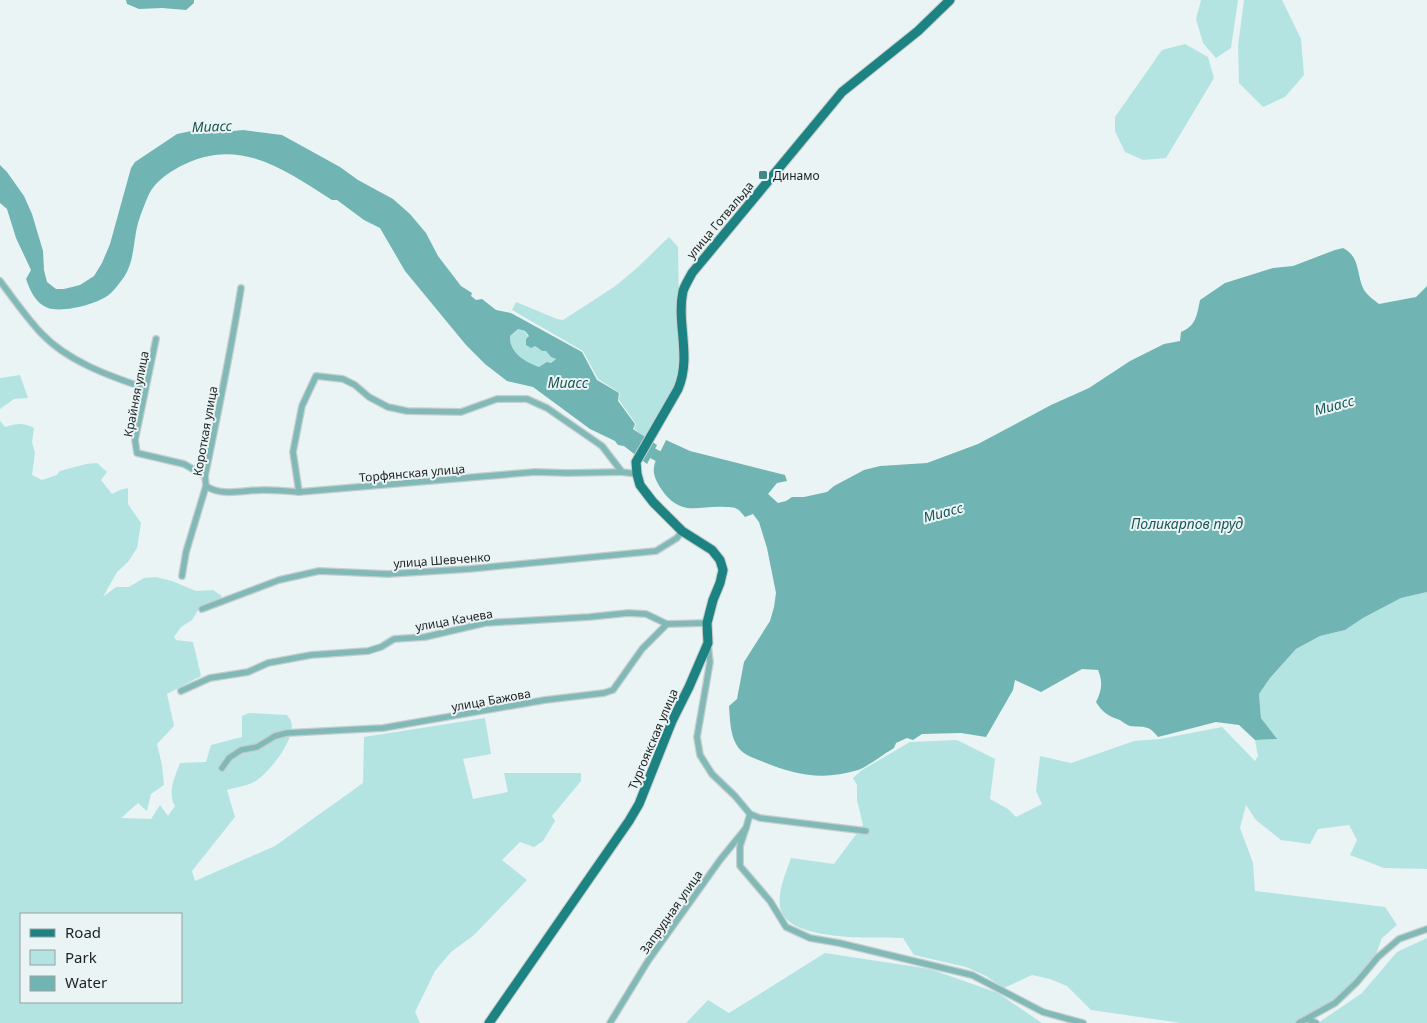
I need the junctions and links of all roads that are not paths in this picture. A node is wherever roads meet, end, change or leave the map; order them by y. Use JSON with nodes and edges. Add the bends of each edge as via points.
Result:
{"nodes":[{"id":1,"x":950,"y":0,"type":"edge"},
{"id":2,"x":0,"y":281,"type":"edge"},
{"id":3,"x":241,"y":288,"type":"dead end"},
{"id":4,"x":156,"y":339,"type":"dead end"},
{"id":5,"x":145,"y":388,"type":"junction"},
{"id":6,"x":636,"y":462,"type":"joint"},
{"id":7,"x":622,"y":472,"type":"junction"},
{"id":8,"x":636,"y":474,"type":"junction"},
{"id":9,"x":205,"y":476,"type":"junction"},
{"id":10,"x":206,"y":486,"type":"junction"},
{"id":11,"x":299,"y":492,"type":"junction"},
{"id":12,"x":682,"y":531,"type":"junction"},
{"id":13,"x":182,"y":576,"type":"dead end"},
{"id":14,"x":202,"y":609,"type":"dead end"},
{"id":15,"x":707,"y":623,"type":"junction"},
{"id":16,"x":666,"y":624,"type":"junction"},
{"id":17,"x":708,"y":642,"type":"junction"},
{"id":18,"x":181,"y":691,"type":"dead end"},
{"id":19,"x":222,"y":768,"type":"dead end"},
{"id":20,"x":750,"y":814,"type":"junction"},
{"id":21,"x":746,"y":828,"type":"junction"},
{"id":22,"x":866,"y":830,"type":"dead end"},
{"id":23,"x":1427,"y":929,"type":"edge"},
{"id":24,"x":1308,"y":1019,"type":"junction"},
{"id":25,"x":489,"y":1023,"type":"edge"},
{"id":26,"x":610,"y":1023,"type":"edge"},
{"id":27,"x":1083,"y":1023,"type":"edge"},
{"id":28,"x":1299,"y":1023,"type":"edge"},
{"id":29,"x":1316,"y":1023,"type":"edge"}],
"edges":[{"from":1,"to":6,"type":"main road","name":"улица Готвальда","via":[[918,31],[842,92],[692,273],[682,298],[683,378]]},
{"from":2,"to":5,"type":"street","via":[[42,333],[72,358]]},
{"from":3,"to":9,"type":"street","name":"Короткая улица"},
{"from":4,"to":5,"type":"street","name":"Крайняя улица"},
{"from":5,"to":9,"type":"street","name":"Крайняя улица","via":[[135,440],[137,453],[184,464]]},
{"from":6,"to":8,"type":"main road","name":"Тургоякская улица"},
{"from":7,"to":8,"type":"street","name":"Торфянская улица"},
{"from":7,"to":11,"type":"street","name":"Торфянская улица","via":[[535,472]]},
{"from":7,"to":11,"type":"street","via":[[602,446],[547,408],[527,399],[496,399],[461,412],[407,411],[375,401],[343,379],[316,376],[302,406],[293,452]]},
{"from":8,"to":12,"type":"main road","name":"Тургоякская улица","via":[[653,502]]},
{"from":9,"to":10,"type":"street","name":"Короткая улица"},
{"from":10,"to":11,"type":"street","name":"Торфянская улица","via":[[214,491]]},
{"from":10,"to":13,"type":"street","name":"Короткая улица"},
{"from":12,"to":14,"type":"street","name":"улица Шевченко","via":[[656,551],[388,574],[319,571],[279,580]]},
{"from":12,"to":15,"type":"main road","name":"Тургоякская улица","via":[[712,550],[723,570]]},
{"from":15,"to":16,"type":"street","name":"улица Качева"},
{"from":15,"to":17,"type":"main road","name":"Тургоякская улица"},
{"from":16,"to":18,"type":"street","name":"улица Качева","via":[[646,614],[628,612],[485,623],[425,637],[394,639],[368,651],[311,655],[268,663],[248,672],[210,678]]},
{"from":16,"to":19,"type":"street","name":"улица Бажова","via":[[613,690],[604,693],[383,728],[287,733],[275,736],[258,747],[241,750]]},
{"from":17,"to":20,"type":"street","via":[[710,662],[697,737],[700,755],[712,774]]},
{"from":17,"to":25,"type":"main road","name":"Тургоякская улица","via":[[629,821]]},
{"from":20,"to":21,"type":"street","name":"Запрудная улица"},
{"from":20,"to":22,"type":"street","via":[[760,818]]},
{"from":21,"to":26,"type":"street","name":"Запрудная улица","via":[[648,961]]},
{"from":21,"to":27,"type":"street","via":[[740,846],[740,866],[770,901],[786,927],[810,938],[972,975],[1034,1008]]},
{"from":23,"to":24,"type":"street","via":[[1399,939],[1335,1004]]},
{"from":24,"to":28,"type":"street"},
{"from":24,"to":29,"type":"street"}]}
